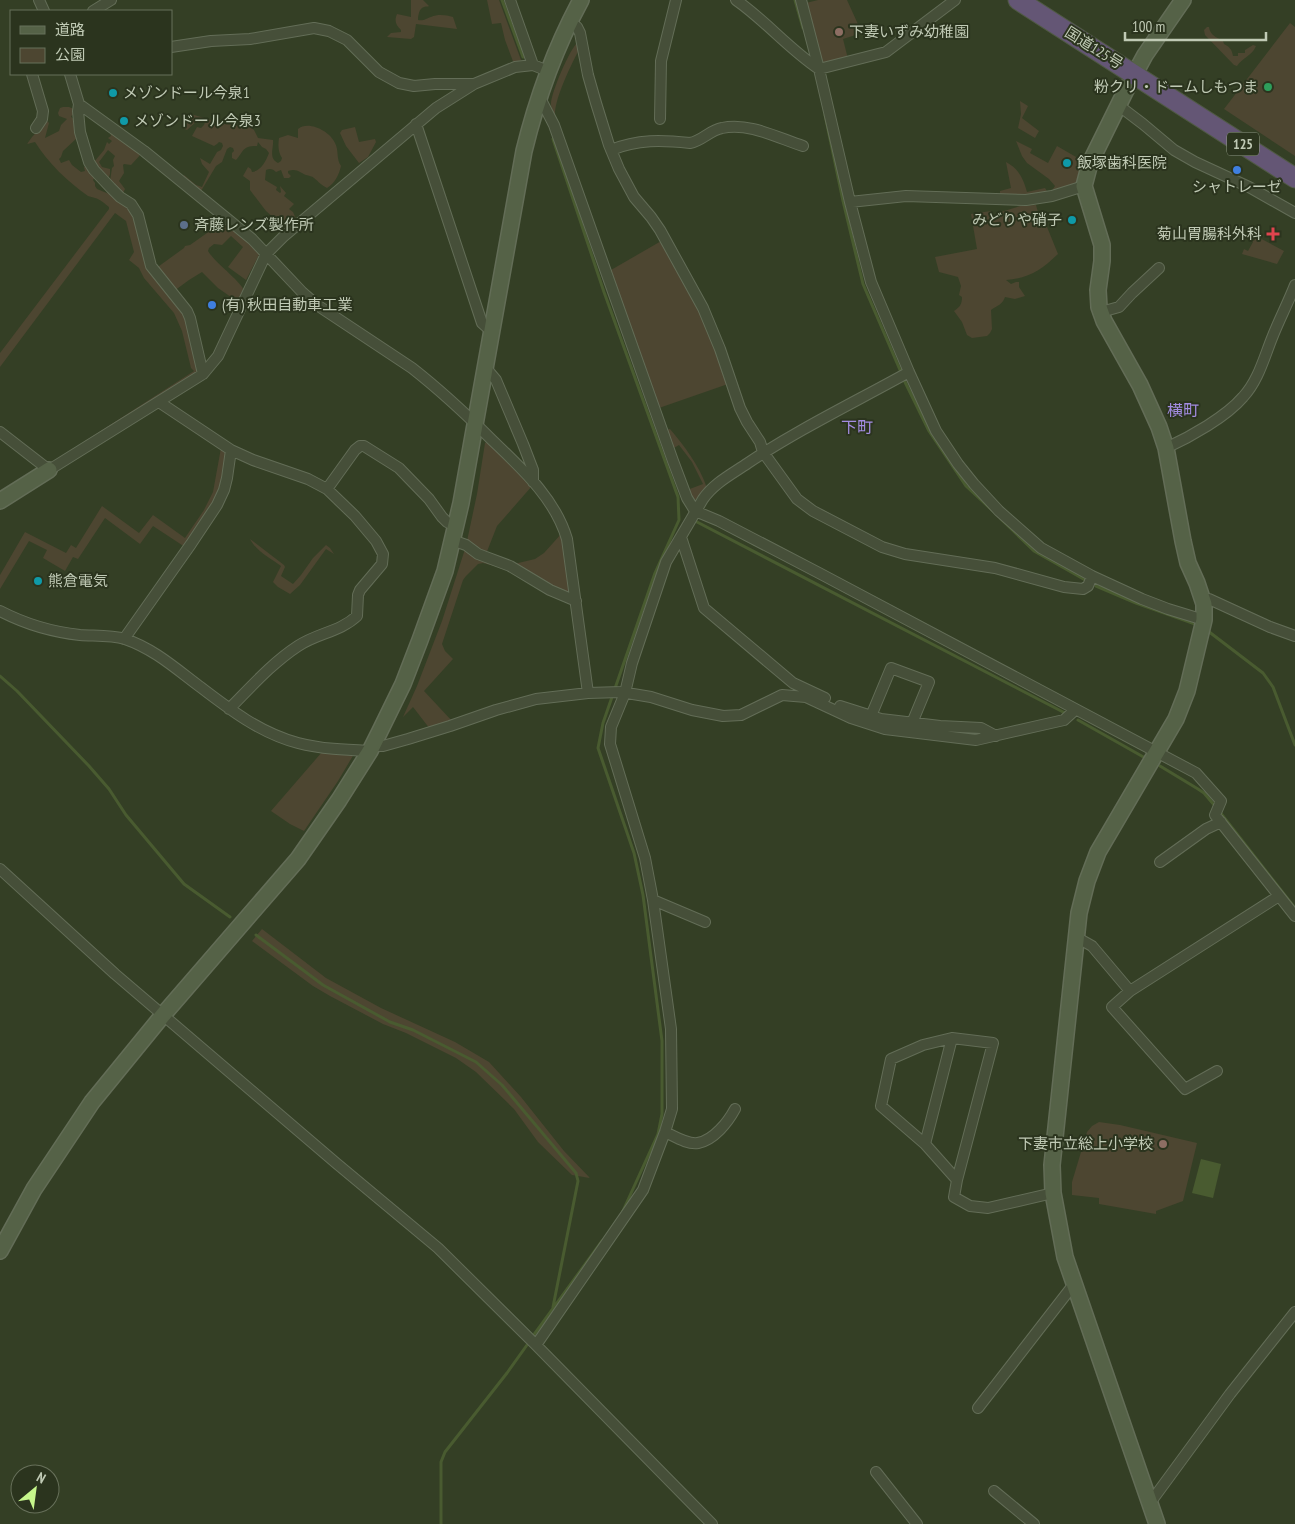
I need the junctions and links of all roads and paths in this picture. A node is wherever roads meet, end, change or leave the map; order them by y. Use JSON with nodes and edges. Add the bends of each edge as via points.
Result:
{"nodes":[{"id":1,"x":111,"y":0,"type":"edge"},
{"id":2,"x":510,"y":0,"type":"edge"},
{"id":3,"x":581,"y":0,"type":"edge"},
{"id":4,"x":676,"y":0,"type":"edge"},
{"id":5,"x":736,"y":0,"type":"edge"},
{"id":6,"x":801,"y":0,"type":"edge"},
{"id":7,"x":955,"y":0,"type":"edge"},
{"id":8,"x":1018,"y":0,"type":"edge"},
{"id":9,"x":1183,"y":0,"type":"edge"},
{"id":10,"x":95,"y":10,"type":"edge"},
{"id":11,"x":569,"y":21,"type":"junction"},
{"id":12,"x":172,"y":47,"type":"edge"},
{"id":13,"x":532,"y":65,"type":"junction"},
{"id":14,"x":819,"y":69,"type":"junction"},
{"id":15,"x":548,"y":71,"type":"junction"},
{"id":16,"x":1135,"y":74,"type":"junction"},
{"id":17,"x":32,"y":75,"type":"edge"},
{"id":18,"x":70,"y":75,"type":"edge"},
{"id":19,"x":474,"y":84,"type":"junction"},
{"id":20,"x":539,"y":96,"type":"junction"},
{"id":21,"x":79,"y":104,"type":"junction"},
{"id":22,"x":1118,"y":105,"type":"junction"},
{"id":23,"x":660,"y":118,"type":"dead end"},
{"id":24,"x":416,"y":124,"type":"junction"},
{"id":25,"x":36,"y":128,"type":"dead end"},
{"id":26,"x":803,"y":146,"type":"dead end"},
{"id":27,"x":611,"y":150,"type":"junction"},
{"id":28,"x":1295,"y":178,"type":"edge"},
{"id":29,"x":1084,"y":186,"type":"junction"},
{"id":30,"x":850,"y":202,"type":"junction"},
{"id":31,"x":1295,"y":213,"type":"edge"},
{"id":32,"x":266,"y":254,"type":"junction"},
{"id":33,"x":1158,"y":268,"type":"dead end"},
{"id":34,"x":1295,"y":285,"type":"edge"},
{"id":35,"x":1101,"y":312,"type":"junction"},
{"id":36,"x":492,"y":331,"type":"junction"},
{"id":37,"x":485,"y":367,"type":"junction"},
{"id":38,"x":909,"y":372,"type":"junction"},
{"id":39,"x":203,"y":374,"type":"junction"},
{"id":40,"x":159,"y":402,"type":"junction"},
{"id":41,"x":475,"y":424,"type":"junction"},
{"id":42,"x":0,"y":432,"type":"edge"},
{"id":43,"x":1166,"y":448,"type":"junction"},
{"id":44,"x":231,"y":450,"type":"junction"},
{"id":45,"x":763,"y":452,"type":"junction"},
{"id":46,"x":49,"y":470,"type":"junction"},
{"id":47,"x":533,"y":482,"type":"junction"},
{"id":48,"x":327,"y":488,"type":"junction"},
{"id":49,"x":0,"y":501,"type":"edge"},
{"id":50,"x":696,"y":511,"type":"junction"},
{"id":51,"x":454,"y":533,"type":"junction"},
{"id":52,"x":681,"y":537,"type":"junction"},
{"id":53,"x":1092,"y":576,"type":"junction"},
{"id":54,"x":1202,"y":599,"type":"junction"},
{"id":55,"x":576,"y":601,"type":"junction"},
{"id":56,"x":0,"y":611,"type":"edge"},
{"id":57,"x":1204,"y":620,"type":"junction"},
{"id":58,"x":1295,"y":636,"type":"edge"},
{"id":59,"x":124,"y":639,"type":"junction"},
{"id":60,"x":623,"y":692,"type":"junction"},
{"id":61,"x":588,"y":693,"type":"junction"},
{"id":62,"x":229,"y":709,"type":"junction"},
{"id":63,"x":1075,"y":710,"type":"junction"},
{"id":64,"x":871,"y":716,"type":"junction"},
{"id":65,"x":912,"y":723,"type":"junction"},
{"id":66,"x":996,"y":736,"type":"junction"},
{"id":67,"x":371,"y":748,"type":"junction"},
{"id":68,"x":1157,"y":752,"type":"junction"},
{"id":69,"x":1218,"y":818,"type":"junction"},
{"id":70,"x":1160,"y":862,"type":"dead end"},
{"id":71,"x":0,"y":869,"type":"edge"},
{"id":72,"x":1279,"y":896,"type":"junction"},
{"id":73,"x":653,"y":900,"type":"junction"},
{"id":74,"x":1295,"y":916,"type":"edge"},
{"id":75,"x":704,"y":922,"type":"dead end"},
{"id":76,"x":1076,"y":937,"type":"junction"},
{"id":77,"x":1130,"y":991,"type":"junction"},
{"id":78,"x":164,"y":1015,"type":"junction"},
{"id":79,"x":952,"y":1038,"type":"junction"},
{"id":80,"x":1217,"y":1071,"type":"dead end"},
{"id":81,"x":734,"y":1109,"type":"dead end"},
{"id":82,"x":665,"y":1132,"type":"junction"},
{"id":83,"x":925,"y":1144,"type":"junction"},
{"id":84,"x":957,"y":1180,"type":"junction"},
{"id":85,"x":1053,"y":1193,"type":"junction"},
{"id":86,"x":0,"y":1251,"type":"edge"},
{"id":87,"x":1074,"y":1284,"type":"junction"},
{"id":88,"x":1295,"y":1312,"type":"edge"},
{"id":89,"x":536,"y":1345,"type":"junction"},
{"id":90,"x":978,"y":1408,"type":"dead end"},
{"id":91,"x":876,"y":1472,"type":"dead end"},
{"id":92,"x":994,"y":1491,"type":"dead end"},
{"id":93,"x":1150,"y":1504,"type":"junction"},
{"id":94,"x":712,"y":1524,"type":"edge"},
{"id":95,"x":917,"y":1524,"type":"edge"},
{"id":96,"x":1034,"y":1524,"type":"edge"},
{"id":97,"x":1157,"y":1524,"type":"edge"}],
"edges":[{"from":1,"to":10,"type":"street"},
{"from":2,"to":13,"type":"street"},
{"from":3,"to":11,"type":"street"},
{"from":4,"to":23,"type":"street","via":[[661,61]]},
{"from":5,"to":14,"type":"street"},
{"from":6,"to":14,"type":"street"},
{"from":7,"to":14,"type":"street","via":[[886,52]]},
{"from":8,"to":16,"type":"highway","name":"国道125号","number":"125"},
{"from":9,"to":16,"type":"street"},
{"from":11,"to":15,"type":"street"},
{"from":11,"to":27,"type":"street","via":[[577,27],[582,38],[588,75]]},
{"from":12,"to":19,"type":"street","via":[[314,28],[330,31],[347,40],[379,72],[399,83],[414,86]]},
{"from":13,"to":15,"type":"street"},
{"from":13,"to":19,"type":"street","via":[[515,67]]},
{"from":14,"to":30,"type":"street"},
{"from":15,"to":20,"type":"street"},
{"from":16,"to":22,"type":"street"},
{"from":16,"to":28,"type":"highway","name":"国道125号","number":"125"},
{"from":17,"to":25,"type":"street","via":[[42,111],[42,119]]},
{"from":18,"to":21,"type":"street"},
{"from":19,"to":24,"type":"street"},
{"from":20,"to":36,"type":"street","via":[[524,151]]},
{"from":20,"to":50,"type":"street","via":[[554,124],[673,461],[687,498]]},
{"from":21,"to":32,"type":"street","via":[[150,156]]},
{"from":21,"to":39,"type":"street","via":[[80,132],[89,162],[111,188],[135,208],[151,266],[187,311]]},
{"from":22,"to":29,"type":"street","via":[[1090,163]]},
{"from":22,"to":31,"type":"street","via":[[1174,150]]},
{"from":24,"to":32,"type":"street"},
{"from":24,"to":36,"type":"street","via":[[482,324]]},
{"from":26,"to":27,"type":"street","via":[[756,130],[736,127],[712,131],[696,142],[646,141]]},
{"from":27,"to":45,"type":"street","via":[[628,188],[655,221],[703,308],[740,408]]},
{"from":29,"to":30,"type":"street","via":[[1026,200],[913,196]]},
{"from":29,"to":35,"type":"street","via":[[1102,245],[1098,298]]},
{"from":30,"to":38,"type":"street","via":[[873,289]]},
{"from":32,"to":39,"type":"street","via":[[218,356]]},
{"from":32,"to":41,"type":"street","via":[[316,305],[412,368]]},
{"from":33,"to":35,"type":"street","via":[[1121,305]]},
{"from":34,"to":43,"type":"street","via":[[1246,394],[1217,418]]},
{"from":35,"to":43,"type":"street","via":[[1146,396]]},
{"from":36,"to":37,"type":"street"},
{"from":37,"to":41,"type":"street"},
{"from":37,"to":47,"type":"street","via":[[496,380],[523,444],[533,470]]},
{"from":38,"to":45,"type":"street"},
{"from":38,"to":53,"type":"street","via":[[936,431],[974,484],[1041,548]]},
{"from":39,"to":40,"type":"street"},
{"from":40,"to":44,"type":"street"},
{"from":40,"to":46,"type":"street"},
{"from":41,"to":47,"type":"street"},
{"from":41,"to":51,"type":"street"},
{"from":42,"to":46,"type":"street"},
{"from":43,"to":54,"type":"street","via":[[1188,563]]},
{"from":44,"to":48,"type":"street"},
{"from":44,"to":59,"type":"street","via":[[224,490],[217,504]]},
{"from":45,"to":50,"type":"street","via":[[720,481]]},
{"from":45,"to":53,"type":"street","via":[[797,500],[882,547],[905,554],[995,568],[1064,587],[1083,589]]},
{"from":46,"to":49,"type":"street"},
{"from":47,"to":55,"type":"street","via":[[563,525]]},
{"from":48,"to":51,"type":"street","via":[[355,450],[364,446],[399,468],[429,499]]},
{"from":48,"to":62,"type":"street","via":[[376,541],[383,554],[382,564],[360,590],[357,616],[334,631],[307,640],[292,650]]},
{"from":50,"to":52,"type":"street"},
{"from":50,"to":63,"type":"street"},
{"from":51,"to":55,"type":"street","via":[[471,550],[510,566],[556,594]]},
{"from":51,"to":67,"type":"street","via":[[445,571],[420,640]]},
{"from":52,"to":60,"type":"street","via":[[666,562]]},
{"from":52,"to":64,"type":"street","via":[[704,608],[794,683],[846,709]]},
{"from":53,"to":57,"type":"street","via":[[1151,603]]},
{"from":54,"to":57,"type":"street"},
{"from":54,"to":58,"type":"street"},
{"from":55,"to":61,"type":"street"},
{"from":56,"to":59,"type":"street","via":[[45,629]]},
{"from":57,"to":68,"type":"street","via":[[1187,691]]},
{"from":59,"to":62,"type":"street","via":[[163,658]]},
{"from":60,"to":61,"type":"street"},
{"from":60,"to":66,"type":"street","via":[[723,716],[741,715],[782,695],[806,697],[851,718],[885,729],[976,740]]},
{"from":60,"to":73,"type":"street","via":[[611,727],[610,744],[645,858]]},
{"from":61,"to":67,"type":"street","via":[[536,699]]},
{"from":62,"to":67,"type":"street","via":[[252,724],[297,743],[327,748]]},
{"from":63,"to":66,"type":"street","via":[[1064,720]]},
{"from":63,"to":68,"type":"street"},
{"from":64,"to":65,"type":"street"},
{"from":64,"to":65,"type":"street","via":[[891,668],[929,682]]},
{"from":65,"to":66,"type":"street","via":[[981,728]]},
{"from":67,"to":78,"type":"street","via":[[298,858]]},
{"from":68,"to":69,"type":"street","via":[[1196,773],[1221,802]]},
{"from":68,"to":76,"type":"street","via":[[1098,852],[1087,881]]},
{"from":69,"to":70,"type":"street"},
{"from":69,"to":72,"type":"street"},
{"from":71,"to":78,"type":"street"},
{"from":72,"to":74,"type":"street"},
{"from":72,"to":77,"type":"street"},
{"from":73,"to":75,"type":"street"},
{"from":73,"to":82,"type":"street","via":[[671,1029],[672,1109]]},
{"from":76,"to":77,"type":"street","via":[[1092,946]]},
{"from":76,"to":85,"type":"street","via":[[1052,1166]]},
{"from":77,"to":80,"type":"street","via":[[1112,1007],[1185,1089]]},
{"from":78,"to":86,"type":"street","via":[[92,1102],[34,1189]]},
{"from":78,"to":89,"type":"street","via":[[438,1248]]},
{"from":79,"to":83,"type":"street"},
{"from":79,"to":83,"type":"street","via":[[923,1045],[891,1059],[881,1106]]},
{"from":79,"to":84,"type":"street","via":[[993,1043]]},
{"from":81,"to":82,"type":"street","via":[[730,1118],[710,1138],[697,1144]]},
{"from":82,"to":89,"type":"street","via":[[643,1190]]},
{"from":83,"to":84,"type":"street"},
{"from":84,"to":85,"type":"street","via":[[954,1197],[970,1206],[988,1208]]},
{"from":85,"to":87,"type":"street","via":[[1065,1257]]},
{"from":87,"to":90,"type":"street"},
{"from":87,"to":93,"type":"street"},
{"from":88,"to":93,"type":"street"},
{"from":89,"to":94,"type":"street"},
{"from":91,"to":95,"type":"street"},
{"from":92,"to":96,"type":"street"},
{"from":93,"to":97,"type":"street"}]}
